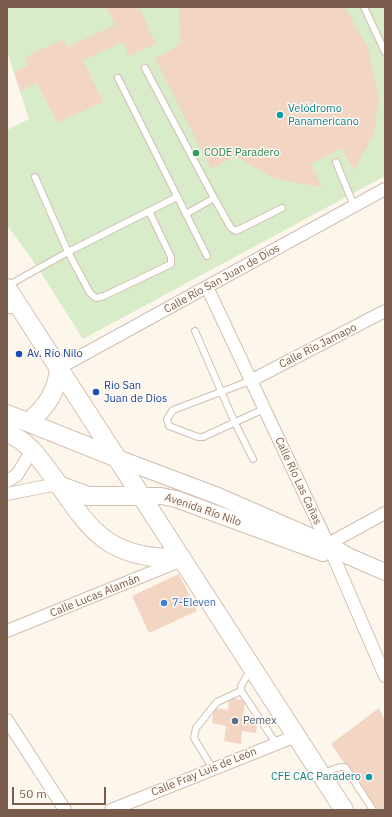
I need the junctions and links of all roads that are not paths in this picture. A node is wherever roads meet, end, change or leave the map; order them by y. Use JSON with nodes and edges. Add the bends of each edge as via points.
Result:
{"nodes":[{"id":1,"x":364,"y":7,"type":"edge"},
{"id":2,"x":385,"y":52,"type":"edge"},
{"id":3,"x":144,"y":68,"type":"dead end"},
{"id":4,"x":118,"y":78,"type":"dead end"},
{"id":5,"x":336,"y":162,"type":"dead end"},
{"id":6,"x":35,"y":177,"type":"dead end"},
{"id":7,"x":385,"y":189,"type":"edge"},
{"id":8,"x":177,"y":197,"type":"junction"},
{"id":9,"x":214,"y":198,"type":"junction"},
{"id":10,"x":354,"y":206,"type":"junction"},
{"id":11,"x":282,"y":208,"type":"dead end"},
{"id":12,"x":148,"y":211,"type":"junction"},
{"id":13,"x":186,"y":214,"type":"junction"},
{"id":14,"x":68,"y":252,"type":"junction"},
{"id":15,"x":207,"y":256,"type":"dead end"},
{"id":16,"x":7,"y":286,"type":"edge"},
{"id":17,"x":207,"y":287,"type":"junction"},
{"id":18,"x":14,"y":310,"type":"edge"},
{"id":19,"x":385,"y":311,"type":"edge"},
{"id":20,"x":195,"y":331,"type":"dead end"},
{"id":21,"x":59,"y":368,"type":"junction"},
{"id":22,"x":250,"y":381,"type":"junction"},
{"id":23,"x":222,"y":391,"type":"junction"},
{"id":24,"x":264,"y":409,"type":"junction"},
{"id":25,"x":7,"y":414,"type":"edge"},
{"id":26,"x":234,"y":421,"type":"junction"},
{"id":27,"x":28,"y":422,"type":"junction"},
{"id":28,"x":7,"y":432,"type":"edge"},
{"id":29,"x":32,"y":450,"type":"junction"},
{"id":30,"x":117,"y":458,"type":"junction"},
{"id":31,"x":253,"y":459,"type":"dead end"},
{"id":32,"x":7,"y":482,"type":"edge"},
{"id":33,"x":57,"y":484,"type":"junction"},
{"id":34,"x":7,"y":494,"type":"edge"},
{"id":35,"x":141,"y":496,"type":"junction"},
{"id":36,"x":385,"y":513,"type":"edge"},
{"id":37,"x":336,"y":552,"type":"junction"},
{"id":38,"x":182,"y":559,"type":"junction"},
{"id":39,"x":385,"y":572,"type":"edge"},
{"id":40,"x":7,"y":631,"type":"edge"},
{"id":41,"x":252,"y":668,"type":"junction"},
{"id":42,"x":385,"y":676,"type":"edge"},
{"id":43,"x":240,"y":691,"type":"junction"},
{"id":44,"x":7,"y":720,"type":"edge"},
{"id":45,"x":296,"y":736,"type":"junction"},
{"id":46,"x":276,"y":743,"type":"junction"},
{"id":47,"x":213,"y":769,"type":"junction"},
{"id":48,"x":321,"y":774,"type":"junction"},
{"id":49,"x":65,"y":810,"type":"edge"},
{"id":50,"x":111,"y":810,"type":"edge"},
{"id":51,"x":344,"y":810,"type":"edge"},
{"id":52,"x":373,"y":810,"type":"edge"}],
"edges":[{"from":1,"to":2,"type":"lane"},
{"from":3,"to":9,"type":"lane"},
{"from":4,"to":8,"type":"lane"},
{"from":5,"to":10,"type":"lane"},
{"from":6,"to":14,"type":"lane"},
{"from":7,"to":10,"type":"street","name":"Calle Río San Juan de Dios"},
{"from":8,"to":12,"type":"lane"},
{"from":8,"to":13,"type":"lane"},
{"from":9,"to":11,"type":"lane","via":[[234,231]]},
{"from":9,"to":13,"type":"lane"},
{"from":10,"to":17,"type":"street","name":"Calle Río San Juan de Dios"},
{"from":12,"to":14,"type":"lane"},
{"from":12,"to":14,"type":"lane","via":[[172,259],[169,265],[96,298],[90,293]]},
{"from":13,"to":15,"type":"lane"},
{"from":14,"to":16,"type":"lane"},
{"from":16,"to":18,"type":"main road"},
{"from":17,"to":21,"type":"street","name":"Calle Río San Juan de Dios"},
{"from":17,"to":22,"type":"street","name":"Calle Río Las Cañas"},
{"from":18,"to":21,"type":"main road"},
{"from":19,"to":22,"type":"street","name":"Calle Río Jamapo"},
{"from":20,"to":23,"type":"lane"},
{"from":21,"to":27,"type":"main road","via":[[53,395],[46,406]]},
{"from":21,"to":30,"type":"main road"},
{"from":22,"to":23,"type":"lane"},
{"from":22,"to":24,"type":"street","name":"Calle Río Las Cañas"},
{"from":23,"to":26,"type":"lane"},
{"from":23,"to":26,"type":"lane","via":[[173,410],[167,419],[168,424],[170,428],[198,437]]},
{"from":24,"to":26,"type":"lane"},
{"from":24,"to":37,"type":"street","name":"Calle Río Las Cañas"},
{"from":25,"to":27,"type":"main road","name":"Avenida Río Nilo"},
{"from":26,"to":31,"type":"lane"},
{"from":27,"to":30,"type":"main road","name":"Avenida Río Nilo"},
{"from":28,"to":29,"type":"main road"},
{"from":29,"to":32,"type":"street","via":[[17,474]]},
{"from":29,"to":33,"type":"main road"},
{"from":30,"to":35,"type":"main road"},
{"from":30,"to":37,"type":"street","name":"Avenida Río Nilo","via":[[218,496]]},
{"from":33,"to":34,"type":"street"},
{"from":33,"to":35,"type":"main road","name":"Avenida Río Nilo","via":[[88,496]]},
{"from":33,"to":38,"type":"main road","via":[[83,520],[115,545],[143,557]]},
{"from":35,"to":37,"type":"street","name":"Avenida Río Nilo","via":[[176,499]]},
{"from":35,"to":38,"type":"main road"},
{"from":36,"to":37,"type":"street"},
{"from":37,"to":39,"type":"street","name":"Avenida Río Nilo"},
{"from":37,"to":42,"type":"street","name":"Calle Río Las Cañas"},
{"from":38,"to":40,"type":"street","name":"Calle Lucas Alamán"},
{"from":38,"to":41,"type":"main road"},
{"from":41,"to":43,"type":"lane"},
{"from":41,"to":45,"type":"main road"},
{"from":43,"to":46,"type":"lane"},
{"from":43,"to":47,"type":"lane","via":[[217,702],[196,728],[194,738]]},
{"from":44,"to":49,"type":"street"},
{"from":45,"to":46,"type":"street","name":"Calle Fray Luis de León"},
{"from":45,"to":48,"type":"main road"},
{"from":46,"to":47,"type":"street","name":"Calle Fray Luis de León"},
{"from":47,"to":50,"type":"street","name":"Calle Fray Luis de León"},
{"from":48,"to":51,"type":"main road"},
{"from":48,"to":52,"type":"lane","via":[[345,767]]}]}
